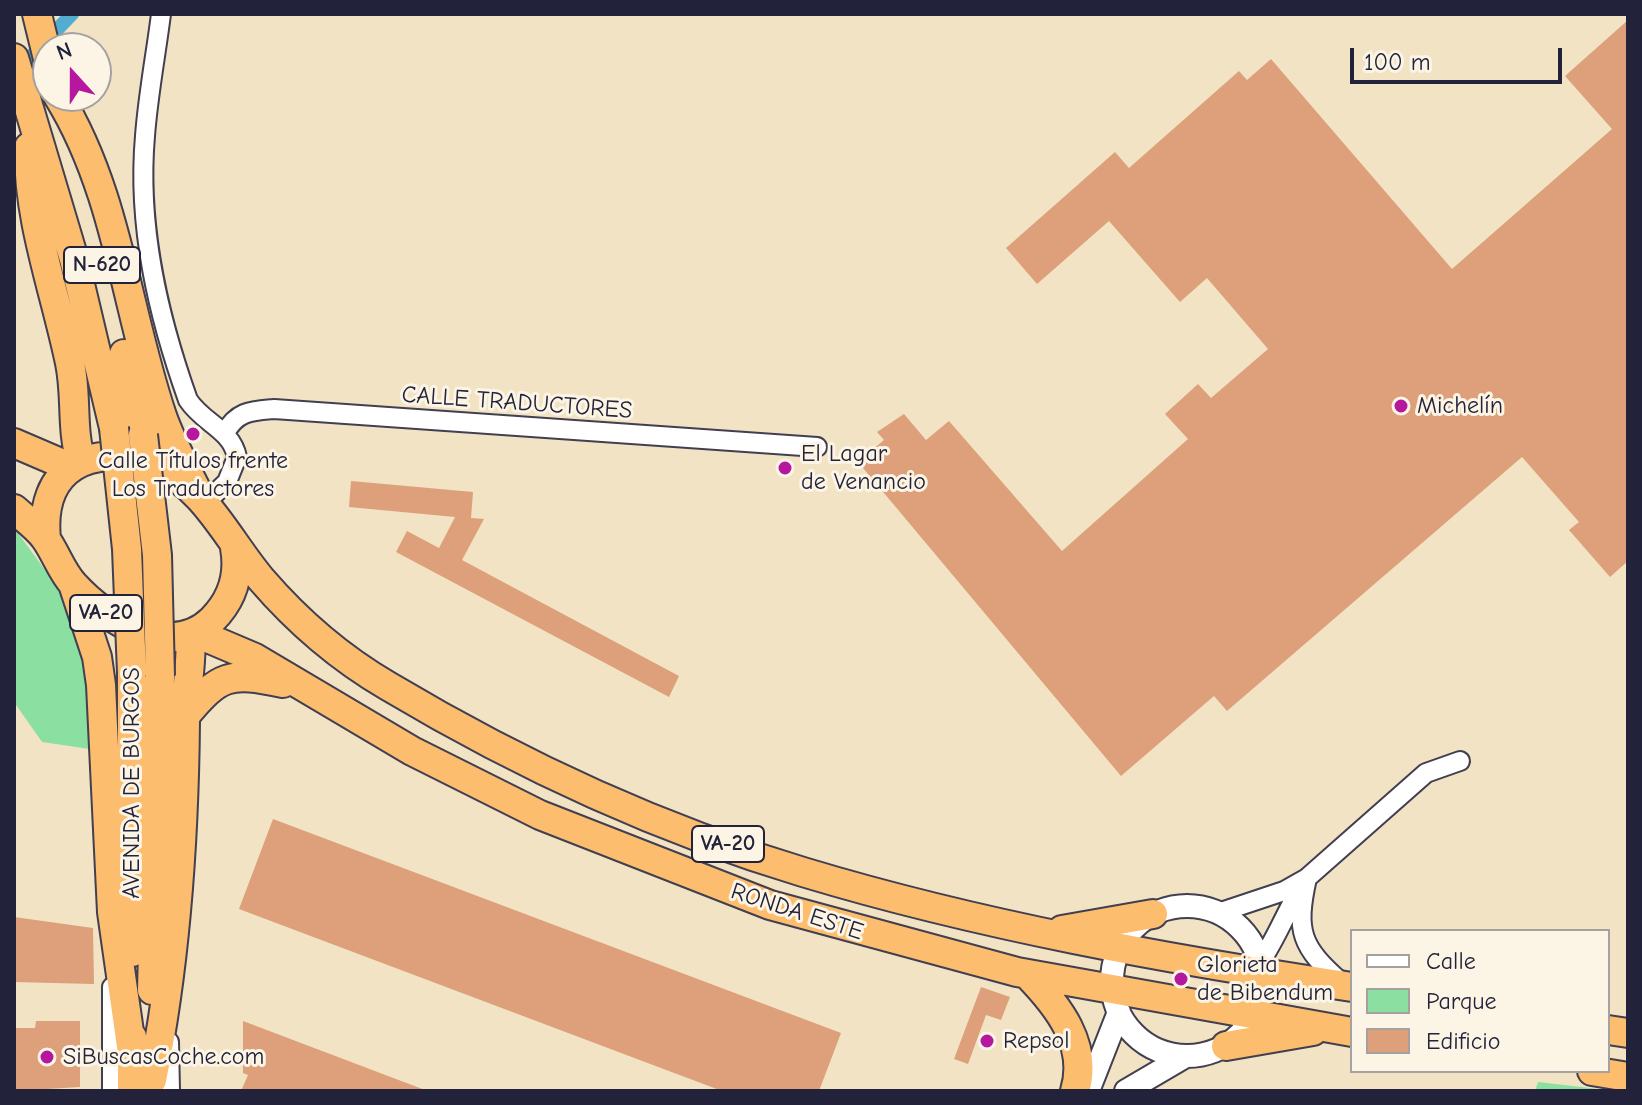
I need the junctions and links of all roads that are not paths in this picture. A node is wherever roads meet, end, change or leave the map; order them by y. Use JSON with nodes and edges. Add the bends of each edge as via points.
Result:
{"nodes":[{"id":1,"x":161,"y":14,"type":"edge"},
{"id":2,"x":14,"y":58,"type":"edge"},
{"id":3,"x":28,"y":110,"type":"junction"},
{"id":4,"x":62,"y":112,"type":"edge"},
{"id":5,"x":68,"y":112,"type":"edge"},
{"id":6,"x":225,"y":433,"type":"junction"},
{"id":7,"x":14,"y":443,"type":"edge"},
{"id":8,"x":817,"y":447,"type":"dead end"},
{"id":9,"x":76,"y":464,"type":"junction"},
{"id":10,"x":202,"y":500,"type":"junction"},
{"id":11,"x":14,"y":509,"type":"edge"},
{"id":12,"x":46,"y":539,"type":"junction"},
{"id":13,"x":235,"y":548,"type":"junction"},
{"id":14,"x":73,"y":584,"type":"junction"},
{"id":15,"x":193,"y":634,"type":"junction"},
{"id":16,"x":146,"y":674,"type":"junction"},
{"id":17,"x":308,"y":687,"type":"junction"},
{"id":18,"x":185,"y":716,"type":"junction"},
{"id":19,"x":1460,"y":761,"type":"dead end"},
{"id":20,"x":1307,"y":878,"type":"junction"},
{"id":21,"x":112,"y":912,"type":"junction"},
{"id":22,"x":1218,"y":913,"type":"junction"},
{"id":23,"x":1153,"y":914,"type":"junction"},
{"id":24,"x":1050,"y":933,"type":"junction"},
{"id":25,"x":1120,"y":947,"type":"junction"},
{"id":26,"x":1261,"y":967,"type":"junction"},
{"id":27,"x":1028,"y":975,"type":"junction"},
{"id":28,"x":1349,"y":987,"type":"edge"},
{"id":29,"x":1116,"y":1001,"type":"junction"},
{"id":30,"x":1255,"y":1014,"type":"junction"},
{"id":31,"x":1341,"y":1030,"type":"edge"},
{"id":32,"x":1226,"y":1046,"type":"junction"},
{"id":33,"x":132,"y":1053,"type":"junction"},
{"id":34,"x":1184,"y":1057,"type":"junction"},
{"id":35,"x":1604,"y":1073,"type":"edge"},
{"id":36,"x":1628,"y":1077,"type":"edge"},
{"id":37,"x":151,"y":1088,"type":"edge"},
{"id":38,"x":112,"y":1091,"type":"edge"},
{"id":39,"x":1075,"y":1091,"type":"edge"},
{"id":40,"x":1088,"y":1091,"type":"edge"},
{"id":41,"x":1126,"y":1091,"type":"edge"}],
"edges":[{"from":1,"to":6,"type":"street","via":[[145,137],[146,224],[153,274],[188,400],[199,417]]},
{"from":2,"to":3,"type":"highway","number":"N-620"},
{"from":3,"to":9,"type":"highway","via":[[31,199],[71,366]]},
{"from":3,"to":16,"type":"highway","name":"AVENIDA DE BURGOS","number":"N-620","bridge":true,"via":[[74,259],[114,428]]},
{"from":4,"to":16,"type":"highway","name":"AVENIDA DE BURGOS","number":"N-620","bridge":true,"via":[[143,435],[157,555]]},
{"from":5,"to":10,"type":"highway","via":[[82,134],[113,230],[163,419]]},
{"from":6,"to":8,"type":"street","name":"CALLE TRADUCTORES","via":[[233,418],[274,409]]},
{"from":6,"to":10,"type":"street","via":[[234,446],[235,469],[220,491]]},
{"from":7,"to":9,"type":"highway","name":"RONDA ESTE","number":"VA-20"},
{"from":9,"to":10,"type":"highway","name":"RONDA ESTE","number":"VA-20","via":[[110,456],[142,462],[173,475]]},
{"from":9,"to":12,"type":"highway","via":[[49,496]]},
{"from":10,"to":13,"type":"highway","name":"RONDA ESTE","number":"VA-20"},
{"from":11,"to":12,"type":"highway","name":"RONDA ESTE","number":"VA-20"},
{"from":12,"to":14,"type":"highway","name":"RONDA ESTE","number":"VA-20"},
{"from":13,"to":15,"type":"highway","via":[[234,587],[225,604]]},
{"from":13,"to":24,"type":"highway","name":"RONDA ESTE","number":"VA-20","via":[[283,603],[341,656],[424,707],[536,765],[643,813],[799,871],[983,921]]},
{"from":14,"to":15,"type":"highway","name":"RONDA ESTE","number":"VA-20","via":[[100,610],[141,633],[169,638]]},
{"from":14,"to":21,"type":"highway","via":[[101,685]]},
{"from":15,"to":17,"type":"highway","name":"RONDA ESTE","number":"VA-20","via":[[255,658]]},
{"from":15,"to":18,"type":"highway"},
{"from":16,"to":33,"type":"highway","name":"AVENIDA DE BURGOS"},
{"from":16,"to":37,"type":"highway","name":"AVENIDA DE BURGOS"},
{"from":17,"to":18,"type":"highway","via":[[244,675],[227,677],[211,686]]},
{"from":17,"to":27,"type":"highway","name":"RONDA ESTE","number":"VA-20","via":[[483,787],[672,870],[864,934]]},
{"from":18,"to":37,"type":"highway","via":[[185,803],[169,996]]},
{"from":19,"to":20,"type":"street","via":[[1426,773]]},
{"from":20,"to":22,"type":"street"},
{"from":20,"to":26,"type":"street","via":[[1286,908]]},
{"from":20,"to":28,"type":"street","via":[[1301,935],[1314,958]]},
{"from":21,"to":33,"type":"highway"},
{"from":21,"to":38,"type":"street","name":"AVENIDA DE BURGOS"},
{"from":22,"to":23,"type":"street","via":[[1184,907]]},
{"from":22,"to":26,"type":"street","via":[[1248,936]]},
{"from":23,"to":24,"type":"highway"},
{"from":23,"to":25,"type":"street"},
{"from":24,"to":25,"type":"highway","name":"RONDA ESTE","number":"VA-20"},
{"from":25,"to":26,"type":"highway","name":"RONDA ESTE","number":"VA-20"},
{"from":25,"to":29,"type":"street"},
{"from":26,"to":28,"type":"highway","name":"RONDA ESTE","number":"VA-20"},
{"from":26,"to":30,"type":"street","via":[[1262,994]]},
{"from":27,"to":29,"type":"highway","name":"RONDA ESTE","number":"VA-20"},
{"from":27,"to":39,"type":"highway","via":[[1067,1021],[1079,1077]]},
{"from":29,"to":30,"type":"highway","name":"RONDA ESTE","number":"VA-20"},
{"from":29,"to":34,"type":"street","via":[[1140,1040]]},
{"from":29,"to":40,"type":"street"},
{"from":30,"to":31,"type":"highway","name":"RONDA ESTE","number":"VA-20"},
{"from":30,"to":32,"type":"street"},
{"from":31,"to":32,"type":"highway"},
{"from":32,"to":34,"type":"street"},
{"from":33,"to":37,"type":"highway","name":"AVENIDA DE BURGOS"},
{"from":34,"to":41,"type":"street"},
{"from":35,"to":36,"type":"highway"}]}
